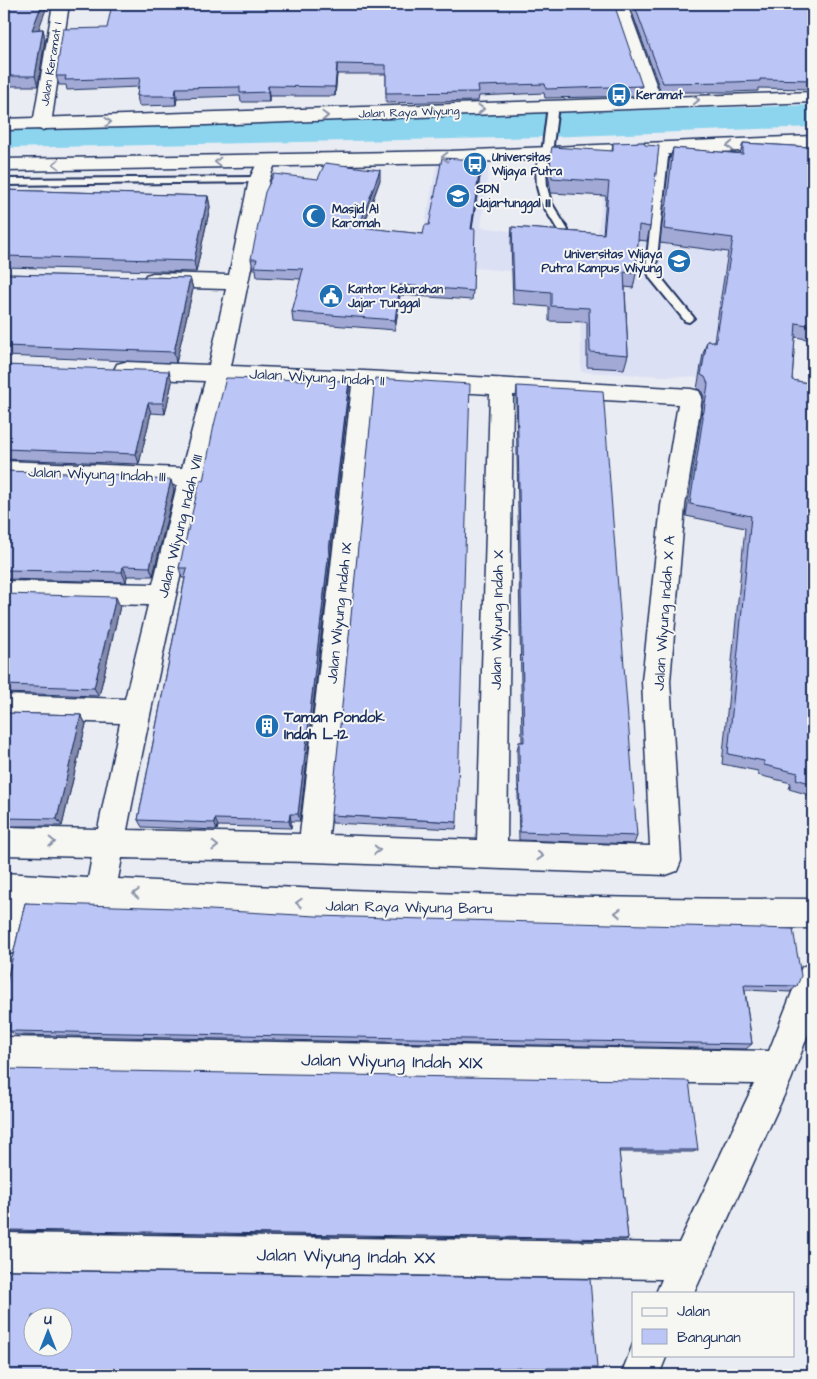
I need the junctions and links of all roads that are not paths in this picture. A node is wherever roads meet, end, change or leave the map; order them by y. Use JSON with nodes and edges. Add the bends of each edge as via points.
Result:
{"nodes":[{"id":1,"x":61,"y":4,"type":"edge"},
{"id":2,"x":619,"y":4,"type":"edge"},
{"id":3,"x":813,"y":97,"type":"edge"},
{"id":4,"x":653,"y":101,"type":"junction"},
{"id":5,"x":552,"y":114,"type":"junction"},
{"id":6,"x":4,"y":125,"type":"edge"},
{"id":7,"x":272,"y":139,"type":"junction"},
{"id":8,"x":813,"y":142,"type":"edge"},
{"id":9,"x":36,"y":145,"type":"junction"},
{"id":10,"x":664,"y":148,"type":"junction"},
{"id":11,"x":547,"y":149,"type":"junction"},
{"id":12,"x":4,"y":165,"type":"edge"},
{"id":13,"x":259,"y":180,"type":"junction"},
{"id":14,"x":4,"y":182,"type":"edge"},
{"id":15,"x":563,"y":230,"type":"edge"},
{"id":16,"x":131,"y":279,"type":"edge"},
{"id":17,"x":239,"y":282,"type":"junction"},
{"id":18,"x":690,"y":318,"type":"dead end"},
{"id":19,"x":102,"y":369,"type":"edge"},
{"id":20,"x":219,"y":372,"type":"junction"},
{"id":21,"x":364,"y":379,"type":"junction"},
{"id":22,"x":502,"y":386,"type":"junction"},
{"id":23,"x":691,"y":396,"type":"joint"},
{"id":24,"x":4,"y":470,"type":"edge"},
{"id":25,"x":191,"y":477,"type":"junction"},
{"id":26,"x":4,"y":590,"type":"edge"},
{"id":27,"x":163,"y":595,"type":"junction"},
{"id":28,"x":4,"y":707,"type":"edge"},
{"id":29,"x":136,"y":712,"type":"junction"},
{"id":30,"x":4,"y":841,"type":"edge"},
{"id":31,"x":108,"y":843,"type":"junction"},
{"id":32,"x":313,"y":848,"type":"junction"},
{"id":33,"x":492,"y":855,"type":"junction"},
{"id":34,"x":10,"y":888,"type":"edge"},
{"id":35,"x":100,"y":892,"type":"junction"},
{"id":36,"x":812,"y":918,"type":"edge"},
{"id":37,"x":4,"y":941,"type":"edge"},
{"id":38,"x":813,"y":978,"type":"edge"},
{"id":39,"x":4,"y":1054,"type":"edge"},
{"id":40,"x":779,"y":1068,"type":"junction"},
{"id":41,"x":4,"y":1251,"type":"edge"},
{"id":42,"x":682,"y":1277,"type":"edge"},
{"id":43,"x":648,"y":1356,"type":"edge"},
{"id":44,"x":640,"y":1375,"type":"edge"}],
"edges":[{"from":1,"to":9,"type":"street","name":"Jalan Keramat I"},
{"from":2,"to":4,"type":"street"},
{"from":4,"to":3,"type":"street","name":"Jalan Raya Wiyung","one_way":true},
{"from":4,"to":5,"type":"street","name":"Jalan Raya Wiyung"},
{"from":7,"to":5,"type":"street","name":"Jalan Raya Wiyung","one_way":true},
{"from":5,"to":11,"type":"lane"},
{"from":6,"to":9,"type":"street","name":"Jalan Raya Wiyung"},
{"from":7,"to":9,"type":"street","name":"Jalan Raya Wiyung","one_way":true},
{"from":9,"to":7,"type":"street","name":"Jalan Raya Wiyung","one_way":true},
{"from":11,"to":7,"type":"street","name":"Jalan Raya Wiyung","one_way":true,"via":[[451,157]]},
{"from":7,"to":13,"type":"street","name":"Jalan Wiyung Indah VIII"},
{"from":8,"to":10,"type":"street","name":"Jalan Raya Wiyung","one_way":true},
{"from":9,"to":12,"type":"street","name":"Jalan Raya Wiyung"},
{"from":10,"to":11,"type":"street","name":"Jalan Raya Wiyung"},
{"from":10,"to":18,"type":"lane","via":[[650,267]]},
{"from":11,"to":15,"type":"lane","via":[[541,168],[542,187],[546,202]]},
{"from":13,"to":14,"type":"lane"},
{"from":13,"to":17,"type":"street","name":"Jalan Wiyung Indah VIII"},
{"from":16,"to":17,"type":"street"},
{"from":17,"to":20,"type":"street","name":"Jalan Wiyung Indah VIII"},
{"from":19,"to":20,"type":"street","name":"Jalan Wiyung Indah II"},
{"from":20,"to":21,"type":"street","name":"Jalan Wiyung Indah II"},
{"from":20,"to":25,"type":"street","name":"Jalan Wiyung Indah VIII"},
{"from":21,"to":22,"type":"street","name":"Jalan Wiyung Indah II"},
{"from":21,"to":32,"type":"street","name":"Jalan Wiyung Indah IX"},
{"from":22,"to":23,"type":"street","name":"Jalan Wiyung Indah II"},
{"from":22,"to":33,"type":"street","name":"Jalan Wiyung Indah X"},
{"from":33,"to":23,"type":"street","name":"Jalan Wiyung Indah X A","one_way":true,"via":[[666,861],[656,681],[672,506]]},
{"from":24,"to":25,"type":"street","name":"Jalan Wiyung Indah III"},
{"from":25,"to":27,"type":"street","name":"Jalan Wiyung Indah VIII"},
{"from":26,"to":27,"type":"street"},
{"from":27,"to":29,"type":"street","name":"Jalan Wiyung Indah VIII"},
{"from":28,"to":29,"type":"street"},
{"from":29,"to":31,"type":"street","name":"Jalan Wiyung Indah VIII"},
{"from":30,"to":31,"type":"street","one_way":true},
{"from":31,"to":32,"type":"street","one_way":true},
{"from":31,"to":35,"type":"street","name":"Jalan Wiyung Indah VIII"},
{"from":32,"to":33,"type":"street","one_way":true},
{"from":34,"to":35,"type":"street","name":"Jalan Raya Wiyung Baru"},
{"from":34,"to":37,"type":"street"},
{"from":36,"to":35,"type":"street","name":"Jalan Raya Wiyung Baru","one_way":true,"via":[[318,905]]},
{"from":38,"to":40,"type":"street"},
{"from":39,"to":40,"type":"street","name":"Jalan Wiyung Indah XIX"},
{"from":40,"to":42,"type":"street"},
{"from":41,"to":42,"type":"street","name":"Jalan Wiyung Indah XX"},
{"from":43,"to":44,"type":"street"}]}
